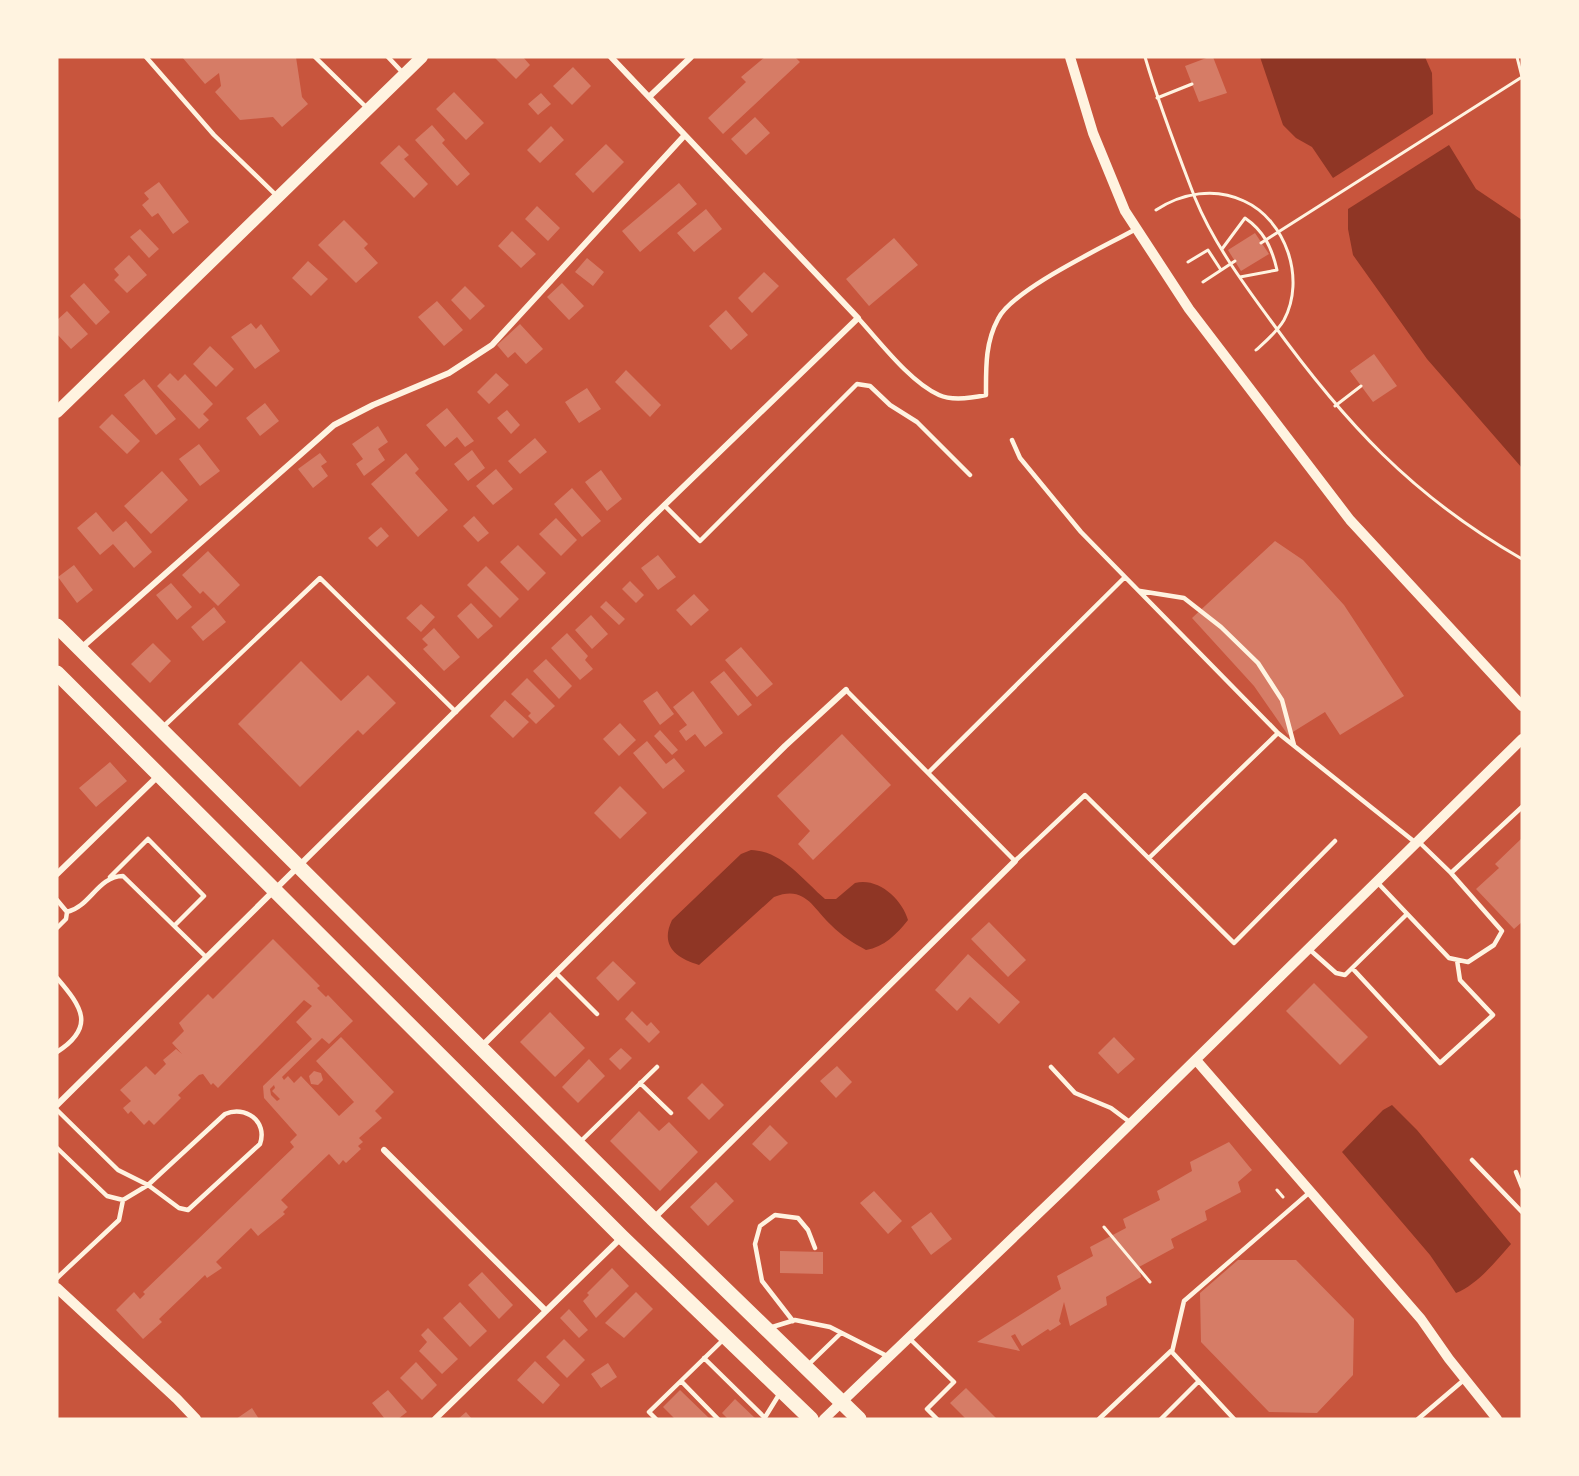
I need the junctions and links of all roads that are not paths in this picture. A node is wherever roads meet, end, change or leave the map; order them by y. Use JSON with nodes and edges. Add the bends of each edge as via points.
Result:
{"nodes":[{"id":1,"x":146,"y":57,"type":"edge"},
{"id":2,"x":315,"y":57,"type":"edge"},
{"id":3,"x":388,"y":57,"type":"edge"},
{"id":4,"x":422,"y":57,"type":"edge"},
{"id":5,"x":611,"y":57,"type":"edge"},
{"id":6,"x":691,"y":57,"type":"edge"},
{"id":7,"x":1070,"y":57,"type":"edge"},
{"id":8,"x":405,"y":75,"type":"junction"},
{"id":9,"x":650,"y":97,"type":"junction"},
{"id":10,"x":369,"y":110,"type":"junction"},
{"id":11,"x":684,"y":136,"type":"junction"},
{"id":12,"x":279,"y":197,"type":"junction"},
{"id":13,"x":1137,"y":228,"type":"junction"},
{"id":14,"x":858,"y":318,"type":"junction"},
{"id":15,"x":57,"y":412,"type":"edge"},
{"id":16,"x":1012,"y":440,"type":"dead end"},
{"id":17,"x":970,"y":476,"type":"dead end"},
{"id":18,"x":664,"y":505,"type":"junction"},
{"id":19,"x":1125,"y":578,"type":"junction"},
{"id":20,"x":1139,"y":591,"type":"junction"},
{"id":21,"x":57,"y":626,"type":"edge"},
{"id":22,"x":80,"y":648,"type":"junction"},
{"id":23,"x":57,"y":673,"type":"edge"},
{"id":24,"x":846,"y":690,"type":"joint"},
{"id":25,"x":1522,"y":705,"type":"edge"},
{"id":26,"x":456,"y":712,"type":"junction"},
{"id":27,"x":161,"y":729,"type":"junction"},
{"id":28,"x":1278,"y":733,"type":"junction"},
{"id":29,"x":1522,"y":739,"type":"edge"},
{"id":30,"x":1294,"y":746,"type":"junction"},
{"id":31,"x":928,"y":773,"type":"junction"},
{"id":32,"x":159,"y":774,"type":"junction"},
{"id":33,"x":1522,"y":807,"type":"edge"},
{"id":34,"x":1335,"y":841,"type":"dead end"},
{"id":35,"x":1417,"y":842,"type":"junction"},
{"id":36,"x":1149,"y":858,"type":"junction"},
{"id":37,"x":1015,"y":861,"type":"junction"},
{"id":38,"x":299,"y":866,"type":"junction"},
{"id":39,"x":1451,"y":873,"type":"junction"},
{"id":40,"x":57,"y":874,"type":"edge"},
{"id":41,"x":107,"y":880,"type":"junction"},
{"id":42,"x":1377,"y":882,"type":"junction"},
{"id":43,"x":274,"y":890,"type":"junction"},
{"id":44,"x":57,"y":900,"type":"edge"},
{"id":45,"x":67,"y":912,"type":"junction"},
{"id":46,"x":1407,"y":914,"type":"junction"},
{"id":47,"x":175,"y":925,"type":"junction"},
{"id":48,"x":57,"y":928,"type":"edge"},
{"id":49,"x":1309,"y":949,"type":"junction"},
{"id":50,"x":206,"y":957,"type":"junction"},
{"id":51,"x":1457,"y":960,"type":"junction"},
{"id":52,"x":1353,"y":969,"type":"junction"},
{"id":53,"x":556,"y":974,"type":"junction"},
{"id":54,"x":57,"y":978,"type":"edge"},
{"id":55,"x":597,"y":1014,"type":"dead end"},
{"id":56,"x":480,"y":1048,"type":"junction"},
{"id":57,"x":57,"y":1052,"type":"edge"},
{"id":58,"x":1196,"y":1060,"type":"junction"},
{"id":59,"x":657,"y":1067,"type":"dead end"},
{"id":60,"x":1051,"y":1067,"type":"dead end"},
{"id":61,"x":640,"y":1083,"type":"junction"},
{"id":62,"x":58,"y":1100,"type":"edge"},
{"id":63,"x":57,"y":1110,"type":"edge"},
{"id":64,"x":671,"y":1113,"type":"dead end"},
{"id":65,"x":1131,"y":1123,"type":"junction"},
{"id":66,"x":577,"y":1144,"type":"junction"},
{"id":67,"x":57,"y":1148,"type":"edge"},
{"id":68,"x":384,"y":1150,"type":"dead end"},
{"id":69,"x":1472,"y":1160,"type":"dead end"},
{"id":70,"x":1516,"y":1172,"type":"dead end"},
{"id":71,"x":148,"y":1185,"type":"junction"},
{"id":72,"x":1522,"y":1186,"type":"edge"},
{"id":73,"x":1310,"y":1191,"type":"junction"},
{"id":74,"x":123,"y":1200,"type":"junction"},
{"id":75,"x":1522,"y":1212,"type":"edge"},
{"id":76,"x":653,"y":1219,"type":"junction"},
{"id":77,"x":622,"y":1237,"type":"junction"},
{"id":78,"x":815,"y":1248,"type":"dead end"},
{"id":79,"x":57,"y":1278,"type":"edge"},
{"id":80,"x":57,"y":1288,"type":"edge"},
{"id":81,"x":546,"y":1311,"type":"junction"},
{"id":82,"x":792,"y":1321,"type":"junction"},
{"id":83,"x":767,"y":1329,"type":"junction"},
{"id":84,"x":841,"y":1333,"type":"junction"},
{"id":85,"x":726,"y":1337,"type":"junction"},
{"id":86,"x":909,"y":1338,"type":"junction"},
{"id":87,"x":1172,"y":1352,"type":"junction"},
{"id":88,"x":889,"y":1357,"type":"junction"},
{"id":89,"x":704,"y":1358,"type":"junction"},
{"id":90,"x":806,"y":1367,"type":"junction"},
{"id":91,"x":1465,"y":1379,"type":"junction"},
{"id":92,"x":681,"y":1381,"type":"junction"},
{"id":93,"x":1199,"y":1382,"type":"junction"},
{"id":94,"x":781,"y":1391,"type":"junction"},
{"id":95,"x":842,"y":1402,"type":"junction"},
{"id":96,"x":1426,"y":1412,"type":"junction"},
{"id":97,"x":1232,"y":1418,"type":"edge"},
{"id":98,"x":196,"y":1419,"type":"edge"},
{"id":99,"x":435,"y":1419,"type":"edge"},
{"id":100,"x":656,"y":1419,"type":"edge"},
{"id":101,"x":718,"y":1419,"type":"edge"},
{"id":102,"x":764,"y":1419,"type":"edge"},
{"id":103,"x":811,"y":1419,"type":"edge"},
{"id":104,"x":824,"y":1419,"type":"edge"},
{"id":105,"x":859,"y":1419,"type":"edge"},
{"id":106,"x":937,"y":1419,"type":"edge"},
{"id":107,"x":1099,"y":1419,"type":"edge"},
{"id":108,"x":1161,"y":1419,"type":"edge"},
{"id":109,"x":1418,"y":1419,"type":"edge"},
{"id":110,"x":1431,"y":1419,"type":"edge"},
{"id":111,"x":1497,"y":1419,"type":"edge"}],
"edges":[{"from":1,"to":12,"type":"lane","via":[[214,135]]},
{"from":2,"to":10,"type":"lane"},
{"from":3,"to":8,"type":"lane"},
{"from":4,"to":8,"type":"main road"},
{"from":5,"to":9,"type":"street"},
{"from":6,"to":9,"type":"street"},
{"from":7,"to":13,"type":"street","via":[[1093,133],[1125,211]]},
{"from":8,"to":10,"type":"main road"},
{"from":9,"to":11,"type":"street"},
{"from":10,"to":12,"type":"main road"},
{"from":11,"to":14,"type":"street"},
{"from":11,"to":22,"type":"street","via":[[492,345],[449,373],[334,425]]},
{"from":12,"to":15,"type":"main road"},
{"from":13,"to":14,"type":"lane","via":[[1019,296],[998,317],[986,350],[986,395],[941,397],[922,385]]},
{"from":13,"to":25,"type":"street","via":[[1189,309],[1350,520]]},
{"from":14,"to":18,"type":"street"},
{"from":16,"to":19,"type":"lane","via":[[1020,458]]},
{"from":17,"to":18,"type":"lane","via":[[917,422],[870,386],[857,384],[700,541]]},
{"from":18,"to":26,"type":"street"},
{"from":19,"to":20,"type":"lane"},
{"from":19,"to":31,"type":"lane"},
{"from":20,"to":28,"type":"lane"},
{"from":20,"to":30,"type":"lane","via":[[1184,598],[1258,663],[1282,700]]},
{"from":21,"to":22,"type":"main road"},
{"from":22,"to":27,"type":"main road"},
{"from":23,"to":32,"type":"main road"},
{"from":24,"to":31,"type":"lane"},
{"from":24,"to":53,"type":"street"},
{"from":26,"to":27,"type":"lane","via":[[320,578]]},
{"from":26,"to":38,"type":"street"},
{"from":27,"to":38,"type":"main road"},
{"from":28,"to":30,"type":"lane"},
{"from":28,"to":36,"type":"lane"},
{"from":29,"to":35,"type":"street"},
{"from":30,"to":35,"type":"lane"},
{"from":31,"to":37,"type":"lane"},
{"from":32,"to":40,"type":"street"},
{"from":32,"to":43,"type":"main road"},
{"from":33,"to":39,"type":"lane"},
{"from":34,"to":36,"type":"lane","via":[[1234,943]]},
{"from":35,"to":39,"type":"lane"},
{"from":35,"to":42,"type":"street"},
{"from":36,"to":37,"type":"lane","via":[[1085,795]]},
{"from":37,"to":76,"type":"street"},
{"from":38,"to":43,"type":"street"},
{"from":38,"to":56,"type":"main road"},
{"from":39,"to":51,"type":"lane","via":[[1502,931],[1482,955],[1468,962]]},
{"from":41,"to":45,"type":"lane","via":[[84,903]]},
{"from":41,"to":47,"type":"lane","via":[[116,876],[130,880]]},
{"from":41,"to":47,"type":"lane","via":[[148,840],[204,896]]},
{"from":42,"to":46,"type":"lane"},
{"from":42,"to":49,"type":"street"},
{"from":43,"to":50,"type":"street"},
{"from":43,"to":77,"type":"main road"},
{"from":44,"to":45,"type":"lane"},
{"from":45,"to":48,"type":"lane"},
{"from":46,"to":51,"type":"lane","via":[[1449,958]]},
{"from":46,"to":52,"type":"lane"},
{"from":47,"to":50,"type":"lane"},
{"from":49,"to":52,"type":"lane","via":[[1336,973],[1345,975]]},
{"from":49,"to":58,"type":"street"},
{"from":50,"to":62,"type":"street"},
{"from":51,"to":52,"type":"lane","via":[[1460,980],[1493,1015],[1440,1064]]},
{"from":53,"to":55,"type":"lane"},
{"from":53,"to":56,"type":"street"},
{"from":54,"to":57,"type":"lane","via":[[75,998],[81,1015],[78,1034]]},
{"from":56,"to":66,"type":"main road"},
{"from":58,"to":65,"type":"street"},
{"from":58,"to":73,"type":"street"},
{"from":59,"to":61,"type":"lane"},
{"from":60,"to":65,"type":"lane","via":[[1076,1093],[1111,1108]]},
{"from":61,"to":64,"type":"lane"},
{"from":61,"to":66,"type":"lane"},
{"from":63,"to":71,"type":"lane","via":[[118,1170]]},
{"from":65,"to":86,"type":"street"},
{"from":66,"to":76,"type":"main road"},
{"from":67,"to":74,"type":"lane","via":[[107,1196]]},
{"from":68,"to":81,"type":"street"},
{"from":69,"to":75,"type":"lane"},
{"from":70,"to":72,"type":"lane"},
{"from":71,"to":71,"type":"lane","via":[[179,1208],[188,1210],[260,1144],[264,1134],[260,1125],[247,1112],[236,1109],[225,1114]]},
{"from":71,"to":74,"type":"lane"},
{"from":73,"to":87,"type":"lane","via":[[1184,1301]]},
{"from":73,"to":91,"type":"street","via":[[1421,1318]]},
{"from":74,"to":79,"type":"lane","via":[[119,1220]]},
{"from":76,"to":83,"type":"main road"},
{"from":77,"to":81,"type":"street"},
{"from":77,"to":85,"type":"main road"},
{"from":78,"to":82,"type":"lane","via":[[798,1218],[775,1215],[760,1226],[755,1244],[762,1281]]},
{"from":80,"to":98,"type":"street"},
{"from":81,"to":99,"type":"street"},
{"from":82,"to":83,"type":"lane"},
{"from":82,"to":84,"type":"lane","via":[[830,1327]]},
{"from":83,"to":90,"type":"main road"},
{"from":84,"to":88,"type":"lane"},
{"from":84,"to":90,"type":"lane"},
{"from":85,"to":89,"type":"lane"},
{"from":85,"to":94,"type":"main road"},
{"from":86,"to":88,"type":"street"},
{"from":86,"to":106,"type":"lane","via":[[954,1382],[927,1409]]},
{"from":87,"to":93,"type":"lane"},
{"from":87,"to":107,"type":"lane"},
{"from":88,"to":95,"type":"street"},
{"from":89,"to":92,"type":"lane"},
{"from":89,"to":102,"type":"lane"},
{"from":90,"to":95,"type":"main road"},
{"from":91,"to":96,"type":"lane"},
{"from":91,"to":111,"type":"street"},
{"from":92,"to":100,"type":"lane","via":[[649,1412]]},
{"from":92,"to":101,"type":"lane"},
{"from":93,"to":97,"type":"lane"},
{"from":93,"to":108,"type":"lane"},
{"from":94,"to":102,"type":"lane"},
{"from":94,"to":103,"type":"main road"},
{"from":95,"to":104,"type":"street"},
{"from":95,"to":105,"type":"main road"},
{"from":96,"to":109,"type":"lane"},
{"from":96,"to":110,"type":"lane"}]}
